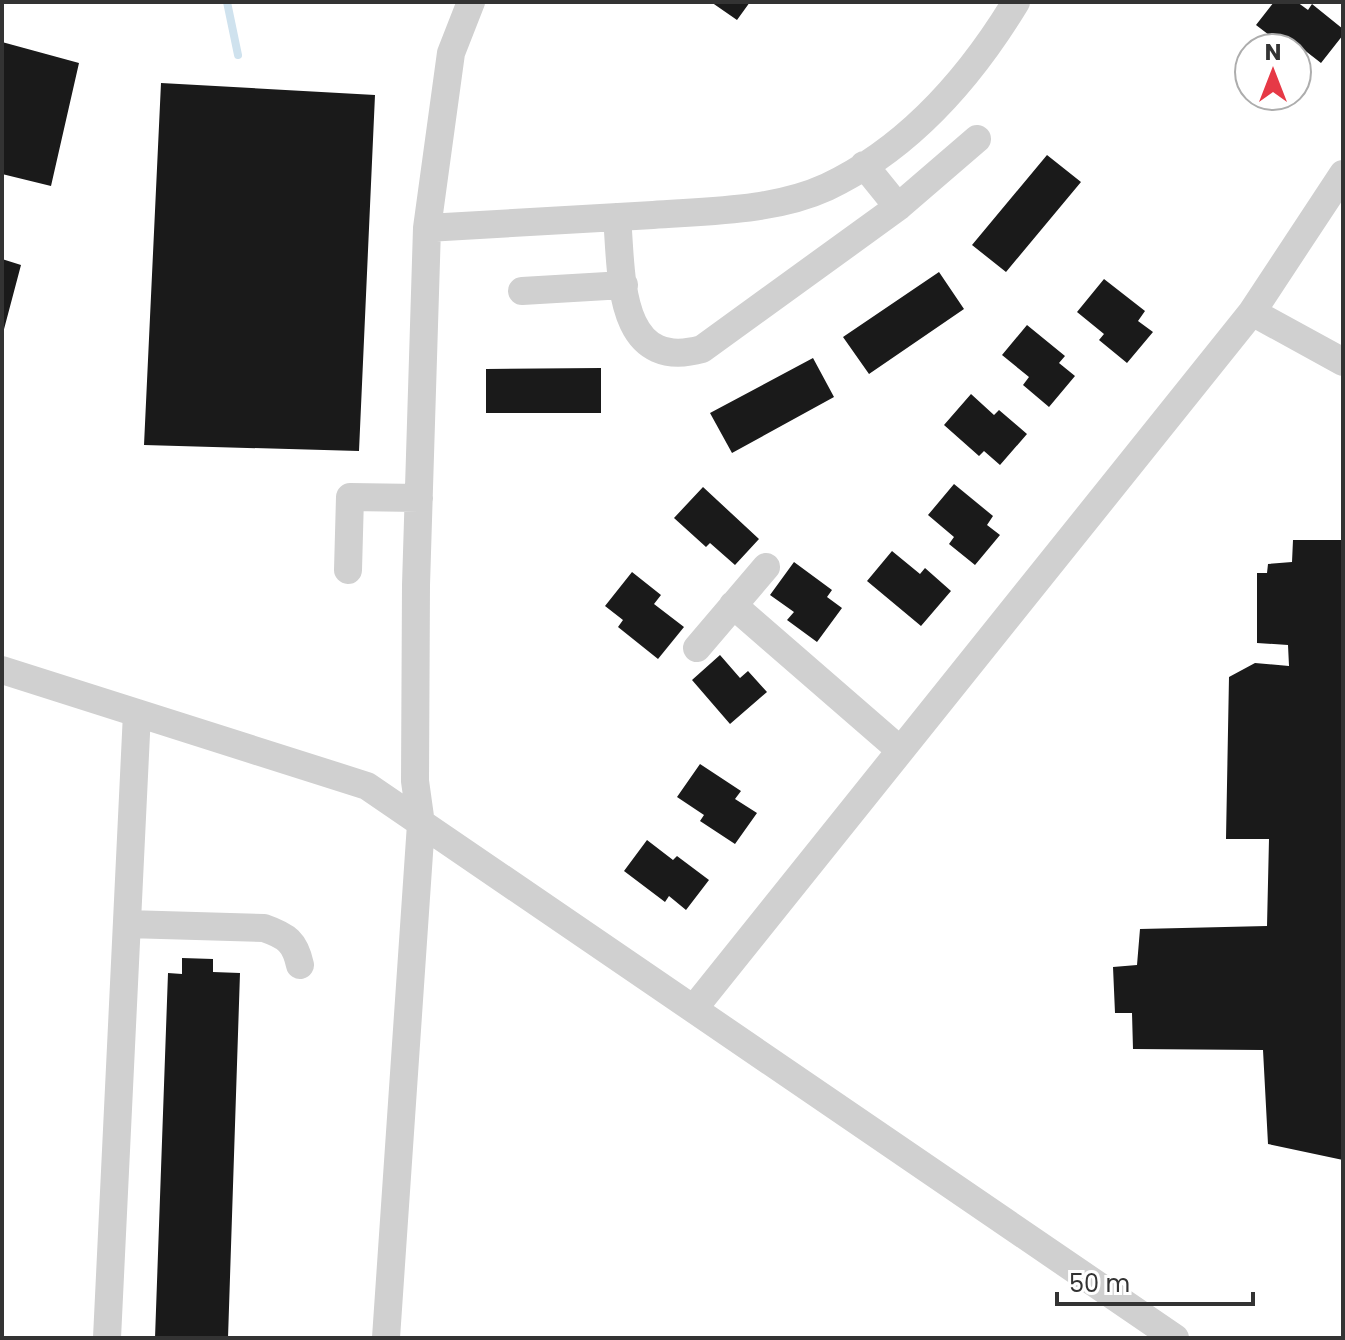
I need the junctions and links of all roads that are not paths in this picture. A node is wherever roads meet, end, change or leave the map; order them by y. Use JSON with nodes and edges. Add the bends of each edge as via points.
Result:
{"nodes":[{"id":1,"x":471,"y":2,"type":"edge"},
{"id":2,"x":1016,"y":2,"type":"edge"},
{"id":3,"x":977,"y":139,"type":"dead end"},
{"id":4,"x":864,"y":165,"type":"junction"},
{"id":5,"x":1343,"y":174,"type":"edge"},
{"id":6,"x":898,"y":207,"type":"junction"},
{"id":7,"x":617,"y":217,"type":"junction"},
{"id":8,"x":427,"y":228,"type":"junction"},
{"id":9,"x":624,"y":285,"type":"junction"},
{"id":10,"x":522,"y":291,"type":"dead end"},
{"id":11,"x":1252,"y":312,"type":"junction"},
{"id":12,"x":1343,"y":362,"type":"edge"},
{"id":13,"x":419,"y":498,"type":"junction"},
{"id":14,"x":766,"y":567,"type":"dead end"},
{"id":15,"x":348,"y":570,"type":"dead end"},
{"id":16,"x":733,"y":605,"type":"junction"},
{"id":17,"x":697,"y":648,"type":"dead end"},
{"id":18,"x":2,"y":670,"type":"edge"},
{"id":19,"x":137,"y":713,"type":"junction"},
{"id":20,"x":900,"y":750,"type":"junction"},
{"id":21,"x":421,"y":824,"type":"junction"},
{"id":22,"x":127,"y":924,"type":"junction"},
{"id":23,"x":300,"y":965,"type":"dead end"},
{"id":24,"x":695,"y":1007,"type":"junction"},
{"id":25,"x":107,"y":1338,"type":"edge"},
{"id":26,"x":386,"y":1338,"type":"edge"},
{"id":27,"x":1175,"y":1338,"type":"edge"}],
"edges":[{"from":1,"to":8,"type":"street","via":[[451,53]]},
{"from":2,"to":4,"type":"street","via":[[958,84],[924,120]]},
{"from":3,"to":6,"type":"street"},
{"from":4,"to":6,"type":"street"},
{"from":4,"to":7,"type":"street","via":[[825,188],[764,205]]},
{"from":5,"to":11,"type":"street"},
{"from":6,"to":9,"type":"street","via":[[702,349],[675,353],[646,342],[635,330]]},
{"from":7,"to":8,"type":"street"},
{"from":7,"to":9,"type":"street"},
{"from":8,"to":13,"type":"street"},
{"from":9,"to":10,"type":"street"},
{"from":11,"to":12,"type":"street"},
{"from":11,"to":20,"type":"street"},
{"from":13,"to":15,"type":"street","via":[[350,497]]},
{"from":13,"to":21,"type":"street","via":[[415,781]]},
{"from":14,"to":16,"type":"street"},
{"from":16,"to":17,"type":"street"},
{"from":16,"to":20,"type":"street"},
{"from":18,"to":19,"type":"street"},
{"from":19,"to":21,"type":"street","via":[[367,786]]},
{"from":19,"to":22,"type":"street"},
{"from":20,"to":24,"type":"street"},
{"from":21,"to":24,"type":"street"},
{"from":21,"to":26,"type":"street"},
{"from":22,"to":23,"type":"street","via":[[264,928],[295,945]]},
{"from":22,"to":25,"type":"street"},
{"from":24,"to":27,"type":"street"}]}
